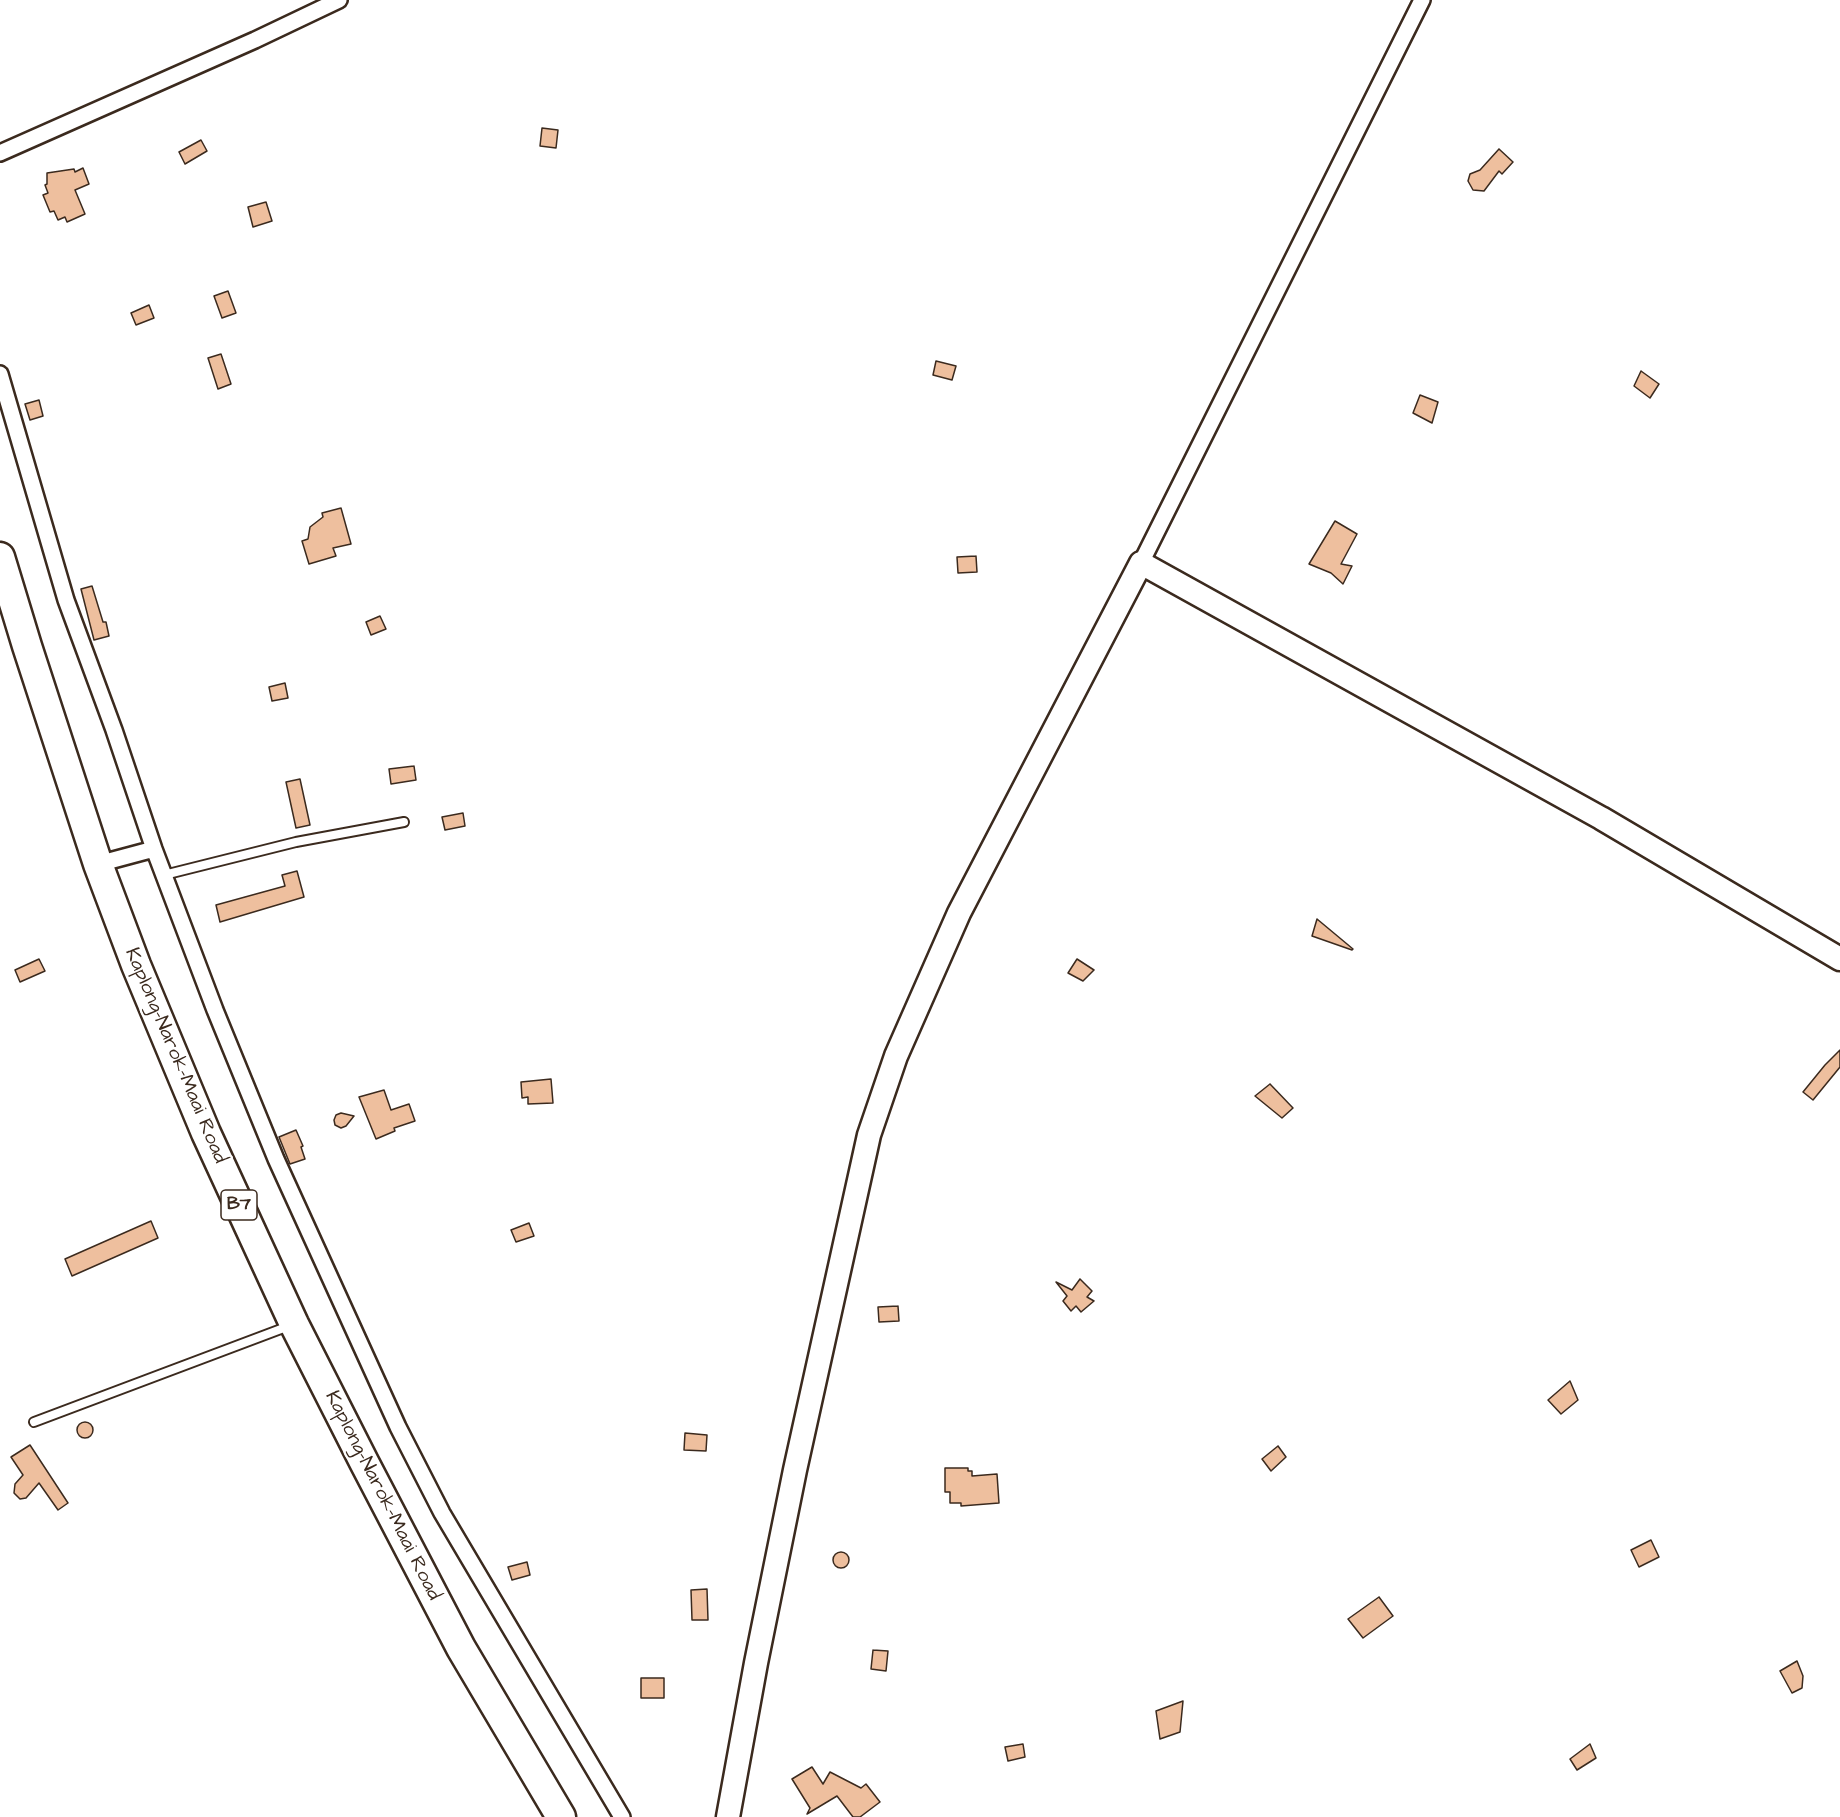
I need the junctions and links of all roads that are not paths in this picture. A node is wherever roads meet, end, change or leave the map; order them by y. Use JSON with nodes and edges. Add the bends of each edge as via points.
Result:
{"nodes":[{"id":1,"x":339,"y":0,"type":"edge"},
{"id":2,"x":1422,"y":0,"type":"edge"},
{"id":3,"x":0,"y":153,"type":"edge"},
{"id":4,"x":0,"y":374,"type":"edge"},
{"id":5,"x":0,"y":557,"type":"edge"},
{"id":6,"x":1141,"y":563,"type":"junction"},
{"id":7,"x":404,"y":822,"type":"dead end"},
{"id":8,"x":154,"y":849,"type":"junction"},
{"id":9,"x":99,"y":864,"type":"junction"},
{"id":10,"x":164,"y":875,"type":"junction"},
{"id":11,"x":1840,"y":959,"type":"edge"},
{"id":12,"x":294,"y":1324,"type":"junction"},
{"id":13,"x":34,"y":1422,"type":"dead end"},
{"id":14,"x":561,"y":1817,"type":"edge"},
{"id":15,"x":622,"y":1817,"type":"edge"},
{"id":16,"x":728,"y":1817,"type":"edge"}],
"edges":[{"from":1,"to":3,"type":"street"},
{"from":2,"to":6,"type":"street"},
{"from":4,"to":8,"type":"street","via":[[66,600]]},
{"from":5,"to":9,"type":"highway","name":"Kaplong-Narok-Maai Road","number":"B7"},
{"from":6,"to":11,"type":"street","via":[[1601,818]]},
{"from":6,"to":16,"type":"street","via":[[959,913],[896,1056],[869,1135],[793,1482]]},
{"from":7,"to":10,"type":"lane","via":[[296,842]]},
{"from":8,"to":9,"type":"street"},
{"from":8,"to":10,"type":"street"},
{"from":9,"to":12,"type":"highway","name":"Kaplong-Narok-Maai Road","number":"B7","via":[[206,1133]]},
{"from":10,"to":15,"type":"street","via":[[276,1159],[398,1427],[442,1513]]},
{"from":12,"to":13,"type":"lane"},
{"from":12,"to":14,"type":"highway","name":"Kaplong-Narok-Maai Road","number":"B7","via":[[461,1648]]}]}
